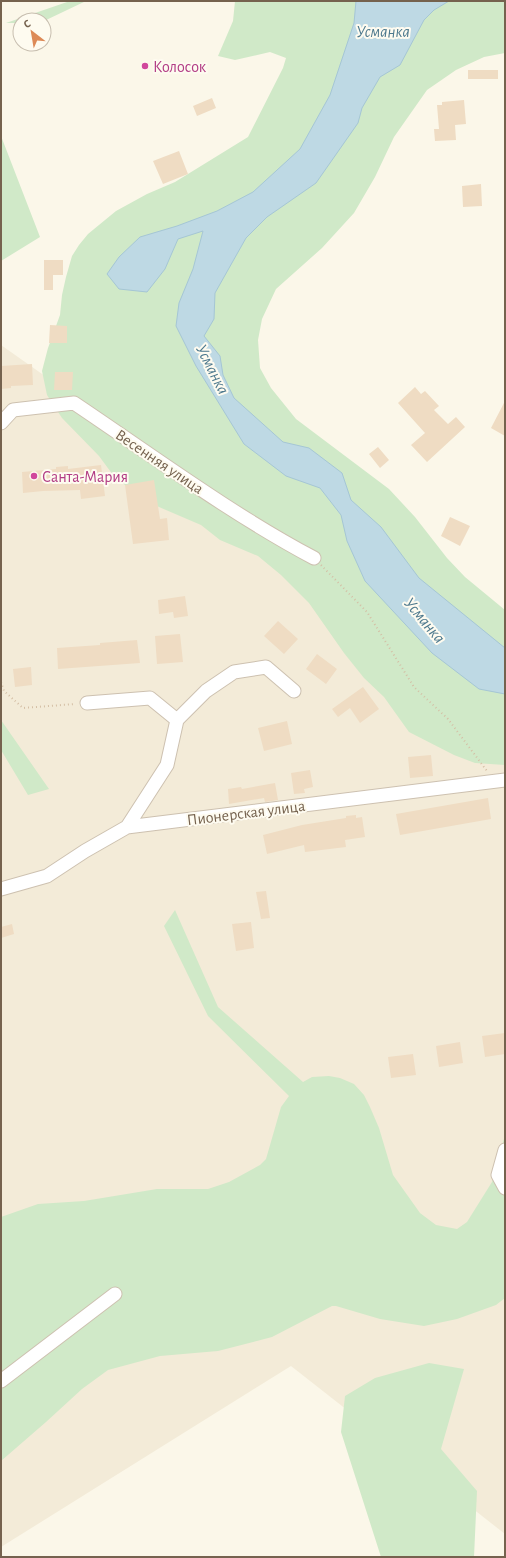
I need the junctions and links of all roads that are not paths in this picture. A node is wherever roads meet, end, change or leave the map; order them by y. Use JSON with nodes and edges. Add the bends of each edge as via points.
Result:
{"nodes":[{"id":1,"x":1,"y":423,"type":"edge"},
{"id":2,"x":314,"y":558,"type":"road end"},
{"id":3,"x":294,"y":691,"type":"dead end"},
{"id":4,"x":87,"y":703,"type":"road end"},
{"id":5,"x":177,"y":720,"type":"junction"},
{"id":6,"x":505,"y":780,"type":"edge"},
{"id":7,"x":127,"y":827,"type":"junction"},
{"id":8,"x":1,"y":889,"type":"edge"},
{"id":9,"x":505,"y":1150,"type":"edge"},
{"id":10,"x":505,"y":1188,"type":"edge"},
{"id":11,"x":115,"y":1294,"type":"dead end"},
{"id":12,"x":1,"y":1381,"type":"edge"}],
"edges":[{"from":1,"to":2,"type":"street","name":"Весенняя улица","via":[[14,410],[74,403],[240,514]]},
{"from":3,"to":5,"type":"street","via":[[266,667],[234,672],[206,691]]},
{"from":4,"to":5,"type":"street","via":[[150,698]]},
{"from":5,"to":7,"type":"street","via":[[166,765]]},
{"from":6,"to":7,"type":"street","name":"Пионерская улица"},
{"from":7,"to":8,"type":"street","name":"Пионерская улица","via":[[47,876]]},
{"from":9,"to":10,"type":"street","via":[[498,1175]]},
{"from":11,"to":12,"type":"street"}]}
